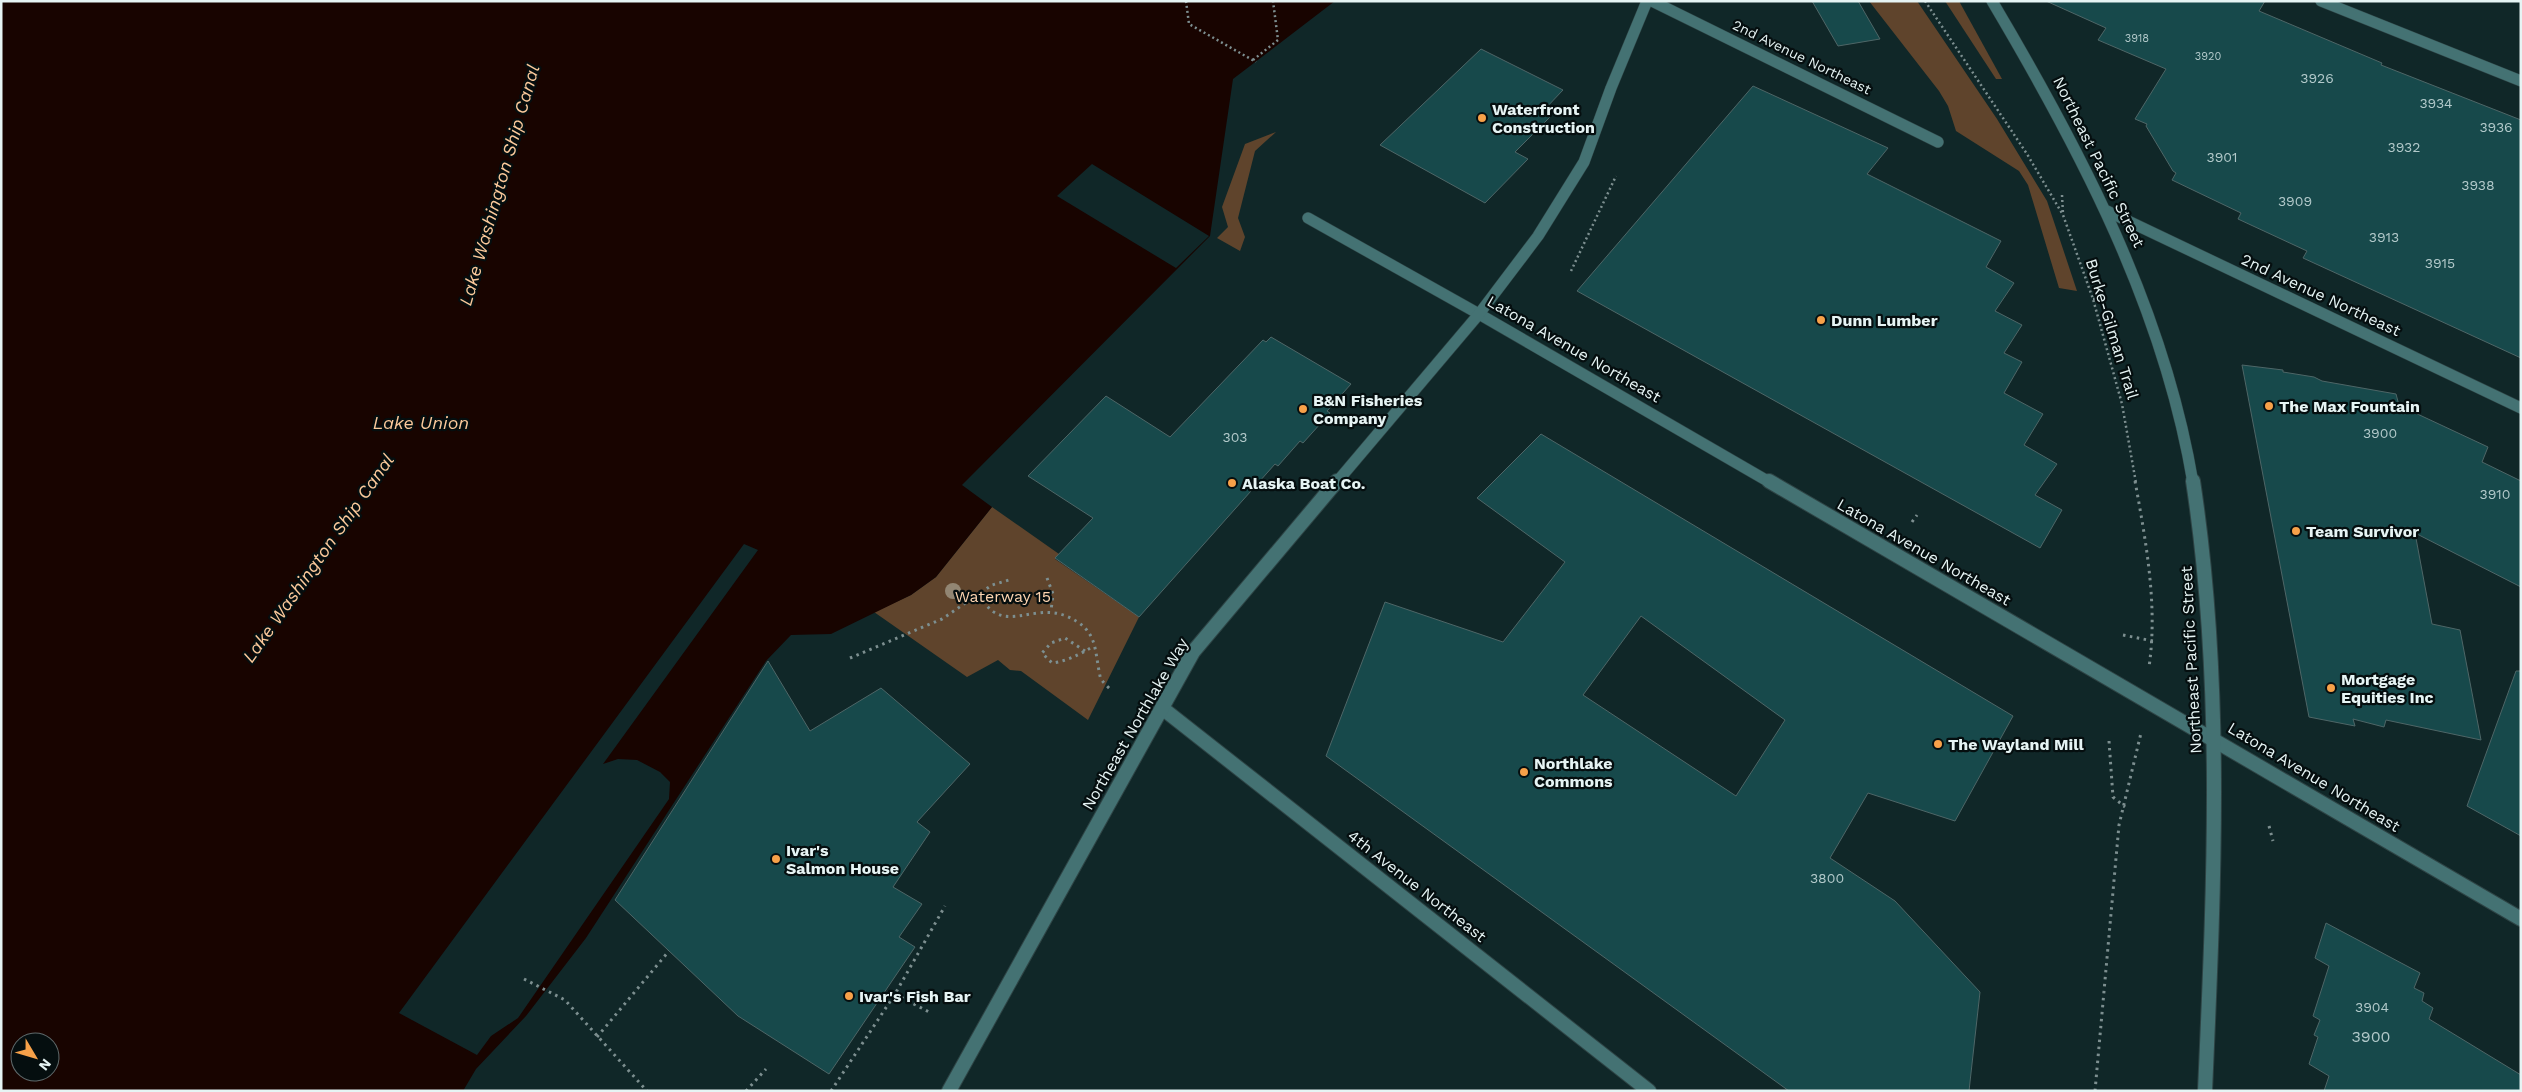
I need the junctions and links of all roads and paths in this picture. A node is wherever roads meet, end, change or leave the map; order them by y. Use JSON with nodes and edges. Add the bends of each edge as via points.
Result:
{"nodes":[{"id":1,"x":1186,"y":1,"type":"edge"},
{"id":2,"x":1273,"y":1,"type":"edge"},
{"id":3,"x":1647,"y":1,"type":"edge"},
{"id":4,"x":1652,"y":1,"type":"edge"},
{"id":5,"x":1925,"y":1,"type":"edge"},
{"id":6,"x":1992,"y":1,"type":"edge"},
{"id":7,"x":2321,"y":1,"type":"edge"},
{"id":8,"x":1253,"y":60,"type":"junction"},
{"id":9,"x":1256,"y":62,"type":"dead end"},
{"id":10,"x":2521,"y":81,"type":"edge"},
{"id":11,"x":1938,"y":142,"type":"dead end"},
{"id":12,"x":1616,"y":176,"type":"dead end"},
{"id":13,"x":2107,"y":211,"type":"junction"},
{"id":14,"x":1308,"y":218,"type":"dead end"},
{"id":15,"x":1571,"y":271,"type":"dead end"},
{"id":16,"x":2093,"y":299,"type":"junction"},
{"id":17,"x":2108,"y":299,"type":"dead end"},
{"id":18,"x":1479,"y":314,"type":"junction"},
{"id":19,"x":2521,"y":408,"type":"edge"},
{"id":20,"x":1917,"y":515,"type":"dead end"},
{"id":21,"x":1912,"y":522,"type":"dead end"},
{"id":22,"x":1046,"y":578,"type":"dead end"},
{"id":23,"x":1009,"y":580,"type":"dead end"},
{"id":24,"x":980,"y":595,"type":"junction"},
{"id":25,"x":1051,"y":611,"type":"junction"},
{"id":26,"x":2123,"y":635,"type":"dead end"},
{"id":27,"x":2152,"y":641,"type":"junction"},
{"id":28,"x":1094,"y":646,"type":"junction"},
{"id":29,"x":1085,"y":651,"type":"junction"},
{"id":30,"x":2150,"y":656,"type":"dead end"},
{"id":31,"x":850,"y":658,"type":"dead end"},
{"id":32,"x":1112,"y":691,"type":"dead end"},
{"id":33,"x":1162,"y":708,"type":"junction"},
{"id":34,"x":2140,"y":737,"type":"dead end"},
{"id":35,"x":2214,"y":739,"type":"junction"},
{"id":36,"x":2109,"y":741,"type":"dead end"},
{"id":37,"x":2125,"y":807,"type":"junction"},
{"id":38,"x":2269,"y":826,"type":"dead end"},
{"id":39,"x":2273,"y":841,"type":"dead end"},
{"id":40,"x":945,"y":906,"type":"dead end"},
{"id":41,"x":2521,"y":919,"type":"edge"},
{"id":42,"x":669,"y":951,"type":"dead end"},
{"id":43,"x":524,"y":979,"type":"dead end"},
{"id":44,"x":895,"y":994,"type":"junction"},
{"id":45,"x":929,"y":1012,"type":"dead end"},
{"id":46,"x":597,"y":1037,"type":"junction"},
{"id":47,"x":766,"y":1069,"type":"dead end"},
{"id":48,"x":647,"y":1091,"type":"edge"},
{"id":49,"x":746,"y":1091,"type":"edge"},
{"id":50,"x":831,"y":1091,"type":"edge"},
{"id":51,"x":949,"y":1091,"type":"edge"},
{"id":52,"x":1649,"y":1091,"type":"edge"},
{"id":53,"x":2095,"y":1091,"type":"edge"},
{"id":54,"x":2205,"y":1091,"type":"edge"}],
"edges":[{"from":1,"to":8,"type":"path","via":[[1189,24]]},
{"from":2,"to":8,"type":"path","via":[[1278,40]]},
{"from":3,"to":18,"type":"street","name":"Northeast Northlake Way","via":[[1584,162],[1538,236]]},
{"from":4,"to":11,"type":"street","name":"2nd Avenue Northeast"},
{"from":5,"to":16,"type":"path","name":"Burke-Gilman Trail","via":[[2027,154],[2063,215]]},
{"from":6,"to":13,"type":"street","name":"Northeast Pacific Street","via":[[2036,74]]},
{"from":7,"to":10,"type":"street"},
{"from":8,"to":9,"type":"path"},
{"from":12,"to":15,"type":"path"},
{"from":13,"to":19,"type":"street","name":"2nd Avenue Northeast"},
{"from":13,"to":35,"type":"street","name":"Northeast Pacific Street","via":[[2130,263],[2161,352],[2186,451],[2210,610]]},
{"from":14,"to":18,"type":"street","name":"Latona Avenue Northeast"},
{"from":16,"to":17,"type":"path"},
{"from":16,"to":27,"type":"path","name":"Burke-Gilman Trail","via":[[2122,404],[2146,548]]},
{"from":18,"to":33,"type":"street","name":"Northeast Northlake Way","via":[[1192,652]]},
{"from":18,"to":35,"type":"street","name":"Latona Avenue Northeast"},
{"from":20,"to":21,"type":"path"},
{"from":22,"to":25,"type":"path","via":[[1054,589]]},
{"from":23,"to":24,"type":"path","via":[[992,585]]},
{"from":24,"to":25,"type":"path","via":[[984,607],[1000,617]]},
{"from":24,"to":31,"type":"path","via":[[942,618]]},
{"from":25,"to":28,"type":"path","via":[[1088,628]]},
{"from":26,"to":27,"type":"path"},
{"from":27,"to":30,"type":"path","name":"Burke-Gilman Trail"},
{"from":28,"to":29,"type":"path"},
{"from":28,"to":32,"type":"path","via":[[1100,660],[1100,678]]},
{"from":29,"to":29,"type":"path","via":[[1066,662],[1052,664],[1042,653],[1051,643],[1065,638]]},
{"from":33,"to":51,"type":"street","name":"Northeast Northlake Way"},
{"from":33,"to":52,"type":"street","name":"4th Avenue Northeast"},
{"from":34,"to":37,"type":"path"},
{"from":35,"to":41,"type":"street","name":"Latona Avenue Northeast"},
{"from":35,"to":54,"type":"street","name":"Northeast Pacific Street"},
{"from":36,"to":37,"type":"path","via":[[2113,797]]},
{"from":37,"to":53,"type":"path","via":[[2119,825]]},
{"from":38,"to":39,"type":"path"},
{"from":40,"to":44,"type":"path"},
{"from":42,"to":46,"type":"path"},
{"from":43,"to":46,"type":"path","via":[[565,1000]]},
{"from":44,"to":45,"type":"path"},
{"from":44,"to":50,"type":"path"},
{"from":46,"to":48,"type":"path"},
{"from":47,"to":49,"type":"path"}]}
